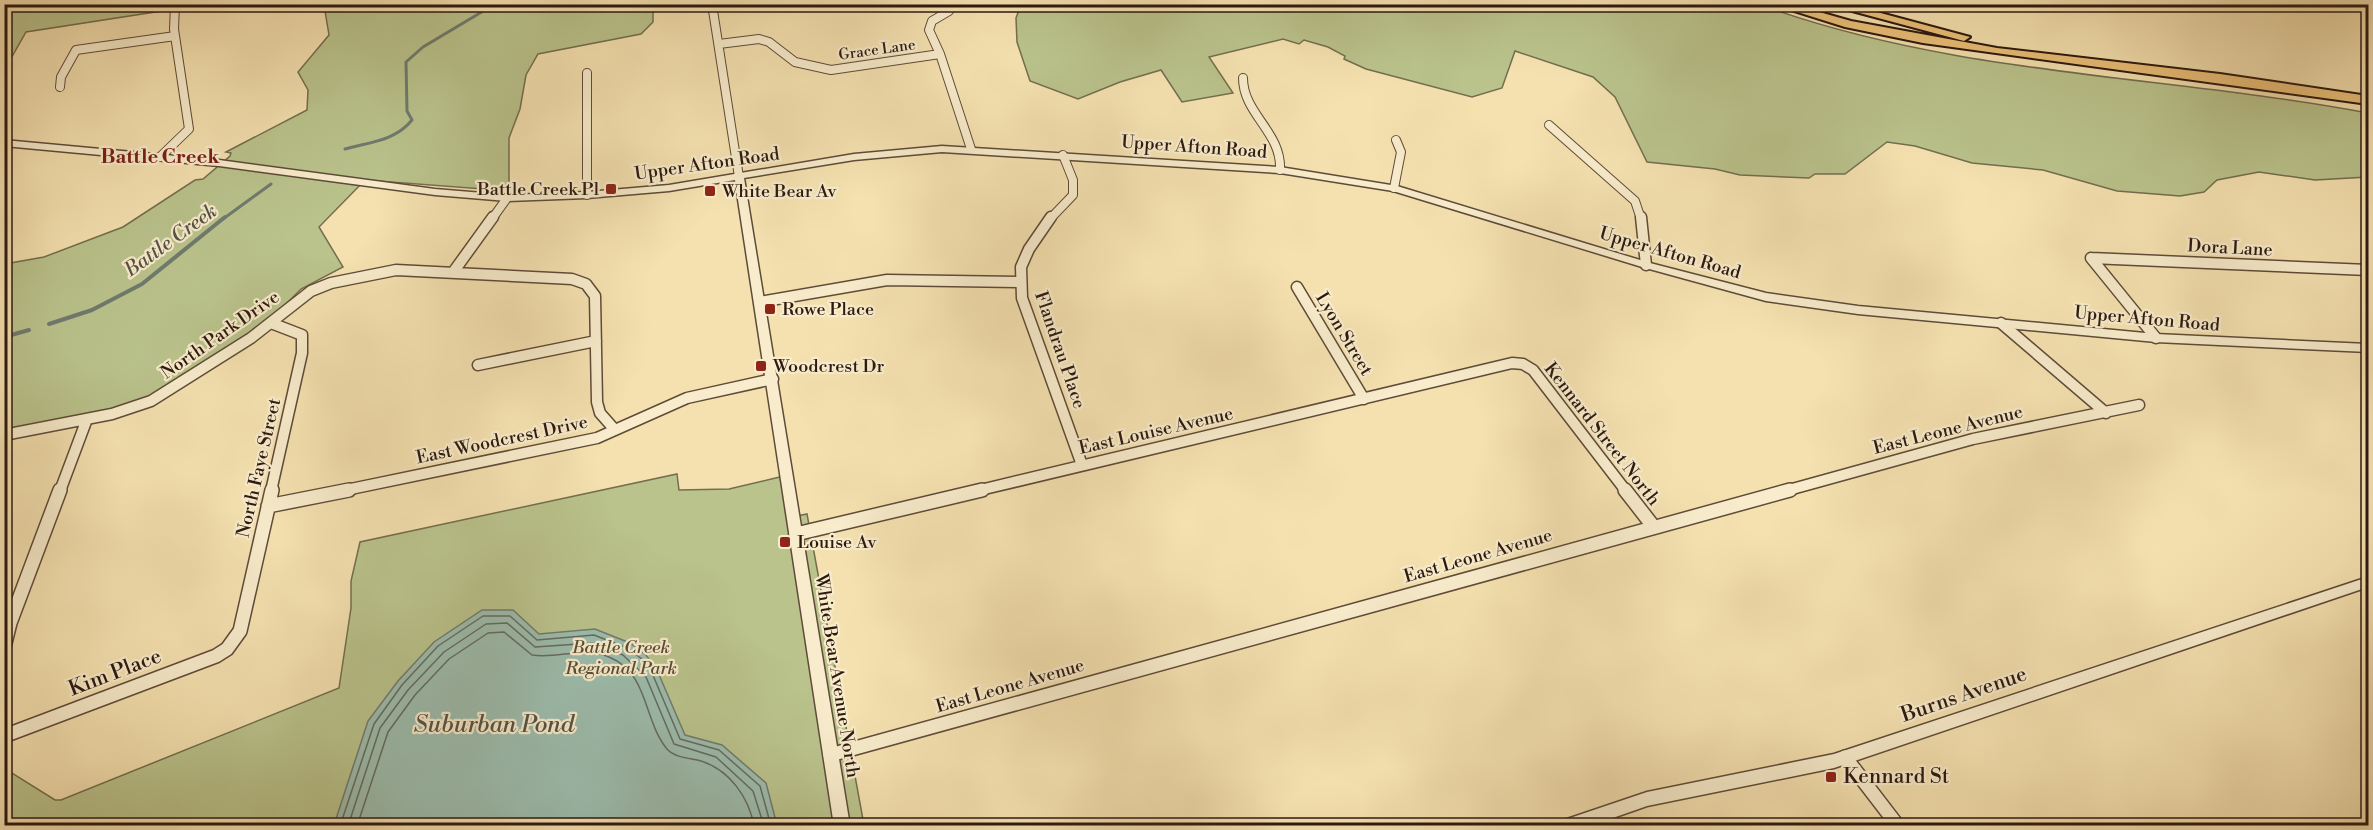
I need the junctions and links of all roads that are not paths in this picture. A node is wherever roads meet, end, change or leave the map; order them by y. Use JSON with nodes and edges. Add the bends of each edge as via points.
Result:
{"nodes":[{"id":1,"x":176,"y":4,"type":"edge"},
{"id":2,"x":712,"y":4,"type":"edge"},
{"id":3,"x":1777,"y":4,"type":"edge"},
{"id":4,"x":1830,"y":4,"type":"edge"},
{"id":5,"x":950,"y":11,"type":"dead end"},
{"id":6,"x":175,"y":36,"type":"junction"},
{"id":7,"x":719,"y":44,"type":"junction"},
{"id":8,"x":940,"y":54,"type":"junction"},
{"id":9,"x":587,"y":73,"type":"dead end"},
{"id":10,"x":1243,"y":78,"type":"dead end"},
{"id":11,"x":60,"y":87,"type":"dead end"},
{"id":12,"x":2368,"y":89,"type":"edge"},
{"id":13,"x":2368,"y":100,"type":"edge"},
{"id":14,"x":1548,"y":125,"type":"dead end"},
{"id":15,"x":1395,"y":140,"type":"dead end"},
{"id":16,"x":4,"y":143,"type":"edge"},
{"id":17,"x":971,"y":149,"type":"junction"},
{"id":18,"x":1064,"y":155,"type":"junction"},
{"id":19,"x":160,"y":157,"type":"junction"},
{"id":20,"x":1280,"y":170,"type":"junction"},
{"id":21,"x":739,"y":177,"type":"junction"},
{"id":22,"x":1394,"y":189,"type":"junction"},
{"id":23,"x":587,"y":195,"type":"junction"},
{"id":24,"x":507,"y":198,"type":"junction"},
{"id":25,"x":1646,"y":265,"type":"junction"},
{"id":26,"x":2368,"y":270,"type":"edge"},
{"id":27,"x":454,"y":271,"type":"junction"},
{"id":28,"x":1021,"y":282,"type":"junction"},
{"id":29,"x":1297,"y":287,"type":"dead end"},
{"id":30,"x":760,"y":302,"type":"junction"},
{"id":31,"x":271,"y":323,"type":"junction"},
{"id":32,"x":2001,"y":323,"type":"junction"},
{"id":33,"x":2156,"y":338,"type":"junction"},
{"id":34,"x":596,"y":341,"type":"junction"},
{"id":35,"x":2368,"y":348,"type":"edge"},
{"id":36,"x":478,"y":364,"type":"dead end"},
{"id":37,"x":1523,"y":364,"type":"joint"},
{"id":38,"x":772,"y":379,"type":"junction"},
{"id":39,"x":1364,"y":399,"type":"junction"},
{"id":40,"x":2139,"y":405,"type":"dead end"},
{"id":41,"x":2106,"y":413,"type":"junction"},
{"id":42,"x":87,"y":419,"type":"junction"},
{"id":43,"x":615,"y":430,"type":"junction"},
{"id":44,"x":4,"y":435,"type":"edge"},
{"id":45,"x":1082,"y":465,"type":"junction"},
{"id":46,"x":268,"y":506,"type":"junction"},
{"id":47,"x":1653,"y":526,"type":"junction"},
{"id":48,"x":796,"y":534,"type":"junction"},
{"id":49,"x":2368,"y":582,"type":"edge"},
{"id":50,"x":235,"y":640,"type":"joint"},
{"id":51,"x":4,"y":647,"type":"edge"},
{"id":52,"x":4,"y":736,"type":"edge"},
{"id":53,"x":830,"y":755,"type":"junction"},
{"id":54,"x":1845,"y":757,"type":"junction"},
{"id":55,"x":842,"y":825,"type":"edge"},
{"id":56,"x":1567,"y":825,"type":"edge"},
{"id":57,"x":1898,"y":825,"type":"edge"}],
"edges":[{"from":1,"to":6,"type":"street"},
{"from":2,"to":7,"type":"street"},
{"from":3,"to":13,"type":"highway","via":[[1895,35],[1987,51]]},
{"from":4,"to":12,"type":"highway","via":[[2009,45]]},
{"from":5,"to":8,"type":"street","via":[[938,16],[930,26]]},
{"from":6,"to":11,"type":"street","via":[[76,50],[61,77]]},
{"from":6,"to":19,"type":"street","via":[[189,129]]},
{"from":7,"to":8,"type":"street","name":"Grace Lane","via":[[759,39],[802,65],[831,70]]},
{"from":7,"to":21,"type":"street"},
{"from":8,"to":17,"type":"street"},
{"from":9,"to":23,"type":"street"},
{"from":10,"to":20,"type":"street","via":[[1245,94],[1280,147]]},
{"from":14,"to":25,"type":"street","via":[[1635,201],[1641,217]]},
{"from":15,"to":22,"type":"street","via":[[1401,152]]},
{"from":16,"to":19,"type":"street","name":"Upper Afton Road"},
{"from":17,"to":18,"type":"street","name":"Upper Afton Road"},
{"from":17,"to":21,"type":"street","name":"Upper Afton Road","via":[[873,154]]},
{"from":18,"to":20,"type":"street","name":"Upper Afton Road"},
{"from":18,"to":28,"type":"street","name":"Flandrau Place","via":[[1073,180],[1072,195],[1029,249],[1021,267]]},
{"from":19,"to":24,"type":"street","name":"Upper Afton Road"},
{"from":20,"to":22,"type":"street","name":"Upper Afton Road"},
{"from":21,"to":23,"type":"street","name":"Upper Afton Road"},
{"from":21,"to":30,"type":"street","name":"White Bear Avenue North"},
{"from":22,"to":25,"type":"street","name":"Upper Afton Road"},
{"from":23,"to":24,"type":"street","name":"Upper Afton Road"},
{"from":24,"to":27,"type":"street"},
{"from":25,"to":32,"type":"street","name":"Upper Afton Road","via":[[1766,297]]},
{"from":26,"to":33,"type":"street","name":"Dora Lane","via":[[2091,258]]},
{"from":27,"to":31,"type":"street","name":"North Park Drive","via":[[396,270],[331,283],[311,291]]},
{"from":27,"to":34,"type":"street","name":"North Park Drive","via":[[572,279],[586,284],[596,296]]},
{"from":28,"to":30,"type":"street","via":[[888,280]]},
{"from":28,"to":45,"type":"street","name":"Flandrau Place","via":[[1022,298]]},
{"from":29,"to":39,"type":"street","name":"Lyon Street"},
{"from":30,"to":38,"type":"street","name":"White Bear Avenue North"},
{"from":31,"to":42,"type":"street","name":"North Park Drive","via":[[151,401]]},
{"from":31,"to":46,"type":"street","name":"North Faye Street","via":[[294,331],[303,339]]},
{"from":32,"to":33,"type":"street","name":"Upper Afton Road"},
{"from":32,"to":41,"type":"street"},
{"from":33,"to":35,"type":"street","name":"Upper Afton Road"},
{"from":34,"to":36,"type":"street"},
{"from":34,"to":43,"type":"street","name":"North Park Drive","via":[[597,402],[600,413]]},
{"from":37,"to":39,"type":"street","name":"East Louise Avenue","via":[[1512,363]]},
{"from":37,"to":47,"type":"street","name":"Kennard Street North","via":[[1533,370]]},
{"from":38,"to":43,"type":"street","name":"East Woodcrest Drive","via":[[687,398]]},
{"from":38,"to":48,"type":"street","name":"White Bear Avenue North"},
{"from":39,"to":45,"type":"street","name":"East Louise Avenue"},
{"from":40,"to":41,"type":"street","name":"East Leone Avenue"},
{"from":41,"to":47,"type":"street","name":"East Leone Avenue","via":[[1973,439]]},
{"from":42,"to":44,"type":"street","name":"North Park Drive"},
{"from":42,"to":51,"type":"street"},
{"from":43,"to":46,"type":"street","name":"East Woodcrest Drive","via":[[577,443]]},
{"from":45,"to":48,"type":"street","name":"East Louise Avenue"},
{"from":46,"to":50,"type":"street","name":"North Faye Street"},
{"from":47,"to":53,"type":"street","name":"East Leone Avenue"},
{"from":48,"to":53,"type":"street","name":"White Bear Avenue North"},
{"from":49,"to":54,"type":"street","name":"Burns Avenue"},
{"from":50,"to":52,"type":"street","name":"Kim Place","via":[[216,656]]},
{"from":53,"to":55,"type":"street","name":"White Bear Avenue North"},
{"from":54,"to":56,"type":"street","name":"Burns Avenue","via":[[1647,799]]},
{"from":54,"to":57,"type":"street"}]}
